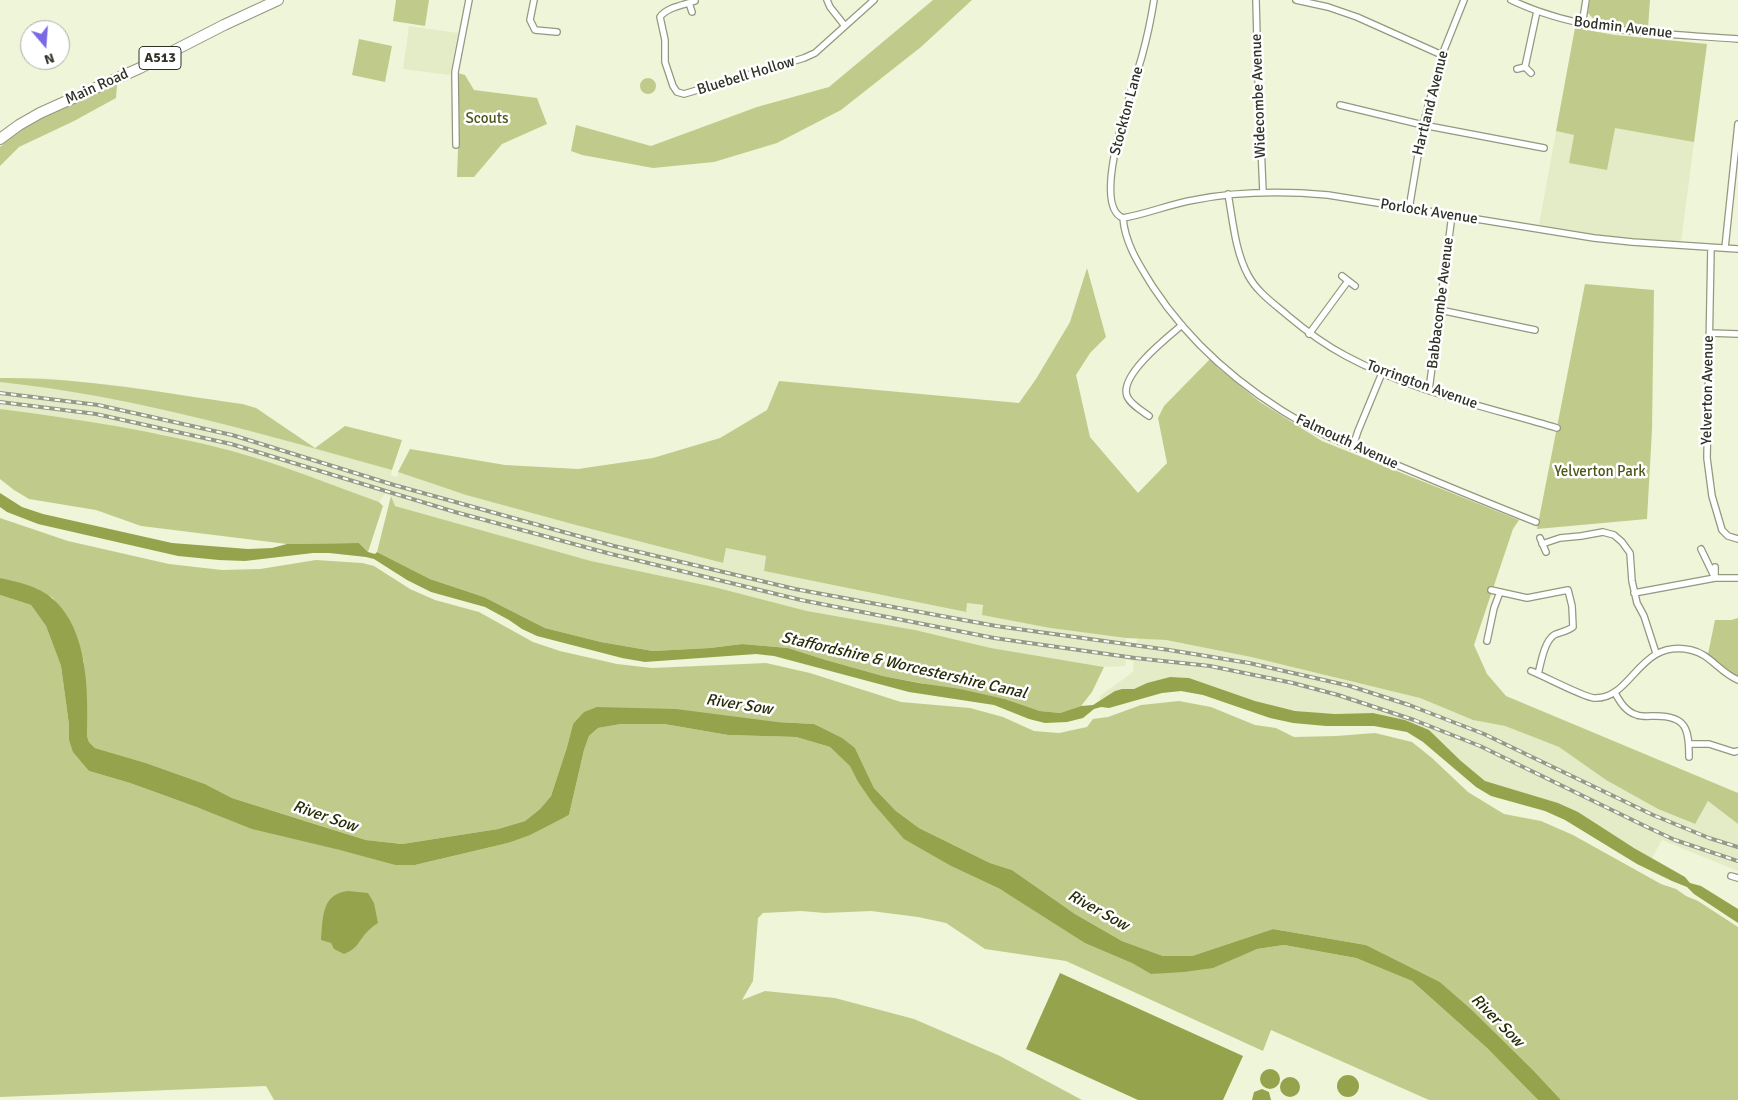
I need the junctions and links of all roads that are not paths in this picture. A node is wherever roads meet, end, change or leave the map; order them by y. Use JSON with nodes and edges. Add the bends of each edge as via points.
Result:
{"nodes":[{"id":1,"x":278,"y":0,"type":"edge"},
{"id":2,"x":469,"y":0,"type":"edge"},
{"id":3,"x":534,"y":0,"type":"edge"},
{"id":4,"x":827,"y":0,"type":"edge"},
{"id":5,"x":874,"y":0,"type":"edge"},
{"id":6,"x":1154,"y":0,"type":"edge"},
{"id":7,"x":1256,"y":0,"type":"edge"},
{"id":8,"x":1296,"y":0,"type":"edge"},
{"id":9,"x":1464,"y":0,"type":"edge"},
{"id":10,"x":1511,"y":0,"type":"edge"},
{"id":11,"x":1586,"y":0,"type":"edge"},
{"id":12,"x":692,"y":2,"type":"edge"},
{"id":13,"x":1537,"y":11,"type":"junction"},
{"id":14,"x":692,"y":12,"type":"dead end"},
{"id":15,"x":1582,"y":25,"type":"junction"},
{"id":16,"x":845,"y":26,"type":"junction"},
{"id":17,"x":556,"y":32,"type":"dead end"},
{"id":18,"x":1738,"y":39,"type":"edge"},
{"id":19,"x":1442,"y":56,"type":"junction"},
{"id":20,"x":1525,"y":67,"type":"junction"},
{"id":21,"x":1517,"y":69,"type":"dead end"},
{"id":22,"x":1531,"y":74,"type":"dead end"},
{"id":23,"x":1340,"y":105,"type":"dead end"},
{"id":24,"x":1738,"y":124,"type":"edge"},
{"id":25,"x":1423,"y":125,"type":"junction"},
{"id":26,"x":0,"y":139,"type":"edge"},
{"id":27,"x":456,"y":145,"type":"dead end"},
{"id":28,"x":1544,"y":148,"type":"dead end"},
{"id":29,"x":1263,"y":192,"type":"junction"},
{"id":30,"x":1228,"y":194,"type":"junction"},
{"id":31,"x":1409,"y":209,"type":"junction"},
{"id":32,"x":1452,"y":215,"type":"junction"},
{"id":33,"x":1123,"y":218,"type":"junction"},
{"id":34,"x":1711,"y":248,"type":"junction"},
{"id":35,"x":1725,"y":248,"type":"junction"},
{"id":36,"x":1738,"y":249,"type":"edge"},
{"id":37,"x":1342,"y":276,"type":"dead end"},
{"id":38,"x":1348,"y":281,"type":"junction"},
{"id":39,"x":1356,"y":286,"type":"dead end"},
{"id":40,"x":1440,"y":310,"type":"junction"},
{"id":41,"x":1182,"y":325,"type":"junction"},
{"id":42,"x":1535,"y":330,"type":"dead end"},
{"id":43,"x":1710,"y":333,"type":"junction"},
{"id":44,"x":1309,"y":334,"type":"junction"},
{"id":45,"x":1738,"y":334,"type":"edge"},
{"id":46,"x":1382,"y":374,"type":"junction"},
{"id":47,"x":1429,"y":390,"type":"junction"},
{"id":48,"x":1150,"y":416,"type":"dead end"},
{"id":49,"x":1557,"y":428,"type":"dead end"},
{"id":50,"x":1353,"y":446,"type":"junction"},
{"id":51,"x":1536,"y":522,"type":"dead end"},
{"id":52,"x":1738,"y":539,"type":"edge"},
{"id":53,"x":1701,"y":549,"type":"dead end"},
{"id":54,"x":1546,"y":552,"type":"dead end"},
{"id":55,"x":1715,"y":567,"type":"dead end"},
{"id":56,"x":1715,"y":578,"type":"junction"},
{"id":57,"x":1738,"y":578,"type":"edge"},
{"id":58,"x":1492,"y":590,"type":"dead end"},
{"id":59,"x":1500,"y":592,"type":"junction"},
{"id":60,"x":1634,"y":593,"type":"junction"},
{"id":61,"x":1487,"y":641,"type":"dead end"},
{"id":62,"x":1656,"y":653,"type":"junction"},
{"id":63,"x":1531,"y":671,"type":"dead end"},
{"id":64,"x":1538,"y":674,"type":"junction"},
{"id":65,"x":1738,"y":680,"type":"edge"},
{"id":66,"x":1615,"y":693,"type":"junction"},
{"id":67,"x":1689,"y":744,"type":"junction"},
{"id":68,"x":1738,"y":751,"type":"edge"},
{"id":69,"x":1689,"y":757,"type":"dead end"}],
"edges":[{"from":1,"to":26,"type":"highway","name":"Main Road","number":"A513","via":[[40,113]]},
{"from":2,"to":27,"type":"street","via":[[454,72]]},
{"from":3,"to":17,"type":"street","via":[[530,20],[535,30]]},
{"from":4,"to":16,"type":"street"},
{"from":5,"to":16,"type":"street","name":"Bluebell Hollow"},
{"from":6,"to":33,"type":"street","name":"Stockton Lane","via":[[1110,182],[1115,213]]},
{"from":7,"to":29,"type":"street","name":"Widecombe Avenue"},
{"from":8,"to":19,"type":"street","via":[[1357,18]]},
{"from":9,"to":19,"type":"street","name":"Hartland Avenue"},
{"from":10,"to":13,"type":"street","name":"Bodmin Avenue"},
{"from":11,"to":15,"type":"street"},
{"from":12,"to":14,"type":"street","name":"Bluebell Hollow"},
{"from":12,"to":16,"type":"street","name":"Bluebell Hollow","via":[[670,9],[660,17],[667,68],[673,86],[684,94],[804,58],[815,53]]},
{"from":13,"to":15,"type":"street","name":"Bodmin Avenue"},
{"from":13,"to":20,"type":"street"},
{"from":15,"to":18,"type":"street","name":"Bodmin Avenue"},
{"from":19,"to":25,"type":"street","name":"Hartland Avenue"},
{"from":20,"to":21,"type":"street"},
{"from":20,"to":22,"type":"street"},
{"from":23,"to":25,"type":"street"},
{"from":24,"to":35,"type":"street"},
{"from":25,"to":28,"type":"street"},
{"from":25,"to":31,"type":"street","name":"Hartland Avenue"},
{"from":29,"to":30,"type":"street","name":"Porlock Avenue"},
{"from":29,"to":31,"type":"street","name":"Porlock Avenue","via":[[1328,195]]},
{"from":30,"to":33,"type":"street","name":"Porlock Avenue"},
{"from":30,"to":44,"type":"street","name":"Torrington Avenue","via":[[1240,254],[1248,274],[1265,297]]},
{"from":31,"to":32,"type":"street","name":"Porlock Avenue"},
{"from":32,"to":34,"type":"street","name":"Porlock Avenue","via":[[1594,238]]},
{"from":32,"to":40,"type":"street","name":"Babbacombe Avenue"},
{"from":33,"to":41,"type":"street","name":"Falmouth Avenue","via":[[1130,248],[1141,268]]},
{"from":34,"to":35,"type":"street","name":"Porlock Avenue"},
{"from":34,"to":43,"type":"street","name":"Yelverton Avenue"},
{"from":35,"to":36,"type":"street","name":"Porlock Avenue"},
{"from":37,"to":38,"type":"street"},
{"from":38,"to":39,"type":"street"},
{"from":38,"to":44,"type":"street"},
{"from":40,"to":42,"type":"street"},
{"from":40,"to":47,"type":"street","name":"Babbacombe Avenue"},
{"from":41,"to":48,"type":"street","via":[[1130,376],[1126,394]]},
{"from":41,"to":50,"type":"street","name":"Falmouth Avenue","via":[[1226,369],[1273,406],[1308,427]]},
{"from":43,"to":45,"type":"street"},
{"from":43,"to":52,"type":"street","name":"Yelverton Avenue","via":[[1709,478],[1722,530]]},
{"from":44,"to":46,"type":"street","name":"Torrington Avenue"},
{"from":46,"to":47,"type":"street","name":"Torrington Avenue"},
{"from":46,"to":50,"type":"street"},
{"from":47,"to":49,"type":"street","name":"Torrington Avenue"},
{"from":50,"to":51,"type":"street","name":"Falmouth Avenue"},
{"from":53,"to":56,"type":"street"},
{"from":54,"to":60,"type":"street","via":[[1541,541],[1603,532],[1614,536],[1630,553]]},
{"from":55,"to":56,"type":"street"},
{"from":56,"to":57,"type":"street"},
{"from":56,"to":60,"type":"street"},
{"from":58,"to":59,"type":"street"},
{"from":59,"to":61,"type":"street"},
{"from":59,"to":64,"type":"street","via":[[1526,598],[1568,590],[1573,627],[1549,640]]},
{"from":60,"to":62,"type":"street"},
{"from":62,"to":65,"type":"street","via":[[1678,648],[1701,653],[1724,673]]},
{"from":62,"to":66,"type":"street"},
{"from":63,"to":64,"type":"street"},
{"from":64,"to":66,"type":"street","via":[[1592,698]]},
{"from":66,"to":67,"type":"street","via":[[1622,704],[1638,716],[1680,720],[1688,732]]},
{"from":67,"to":68,"type":"street","via":[[1709,744]]},
{"from":67,"to":69,"type":"street"}]}
